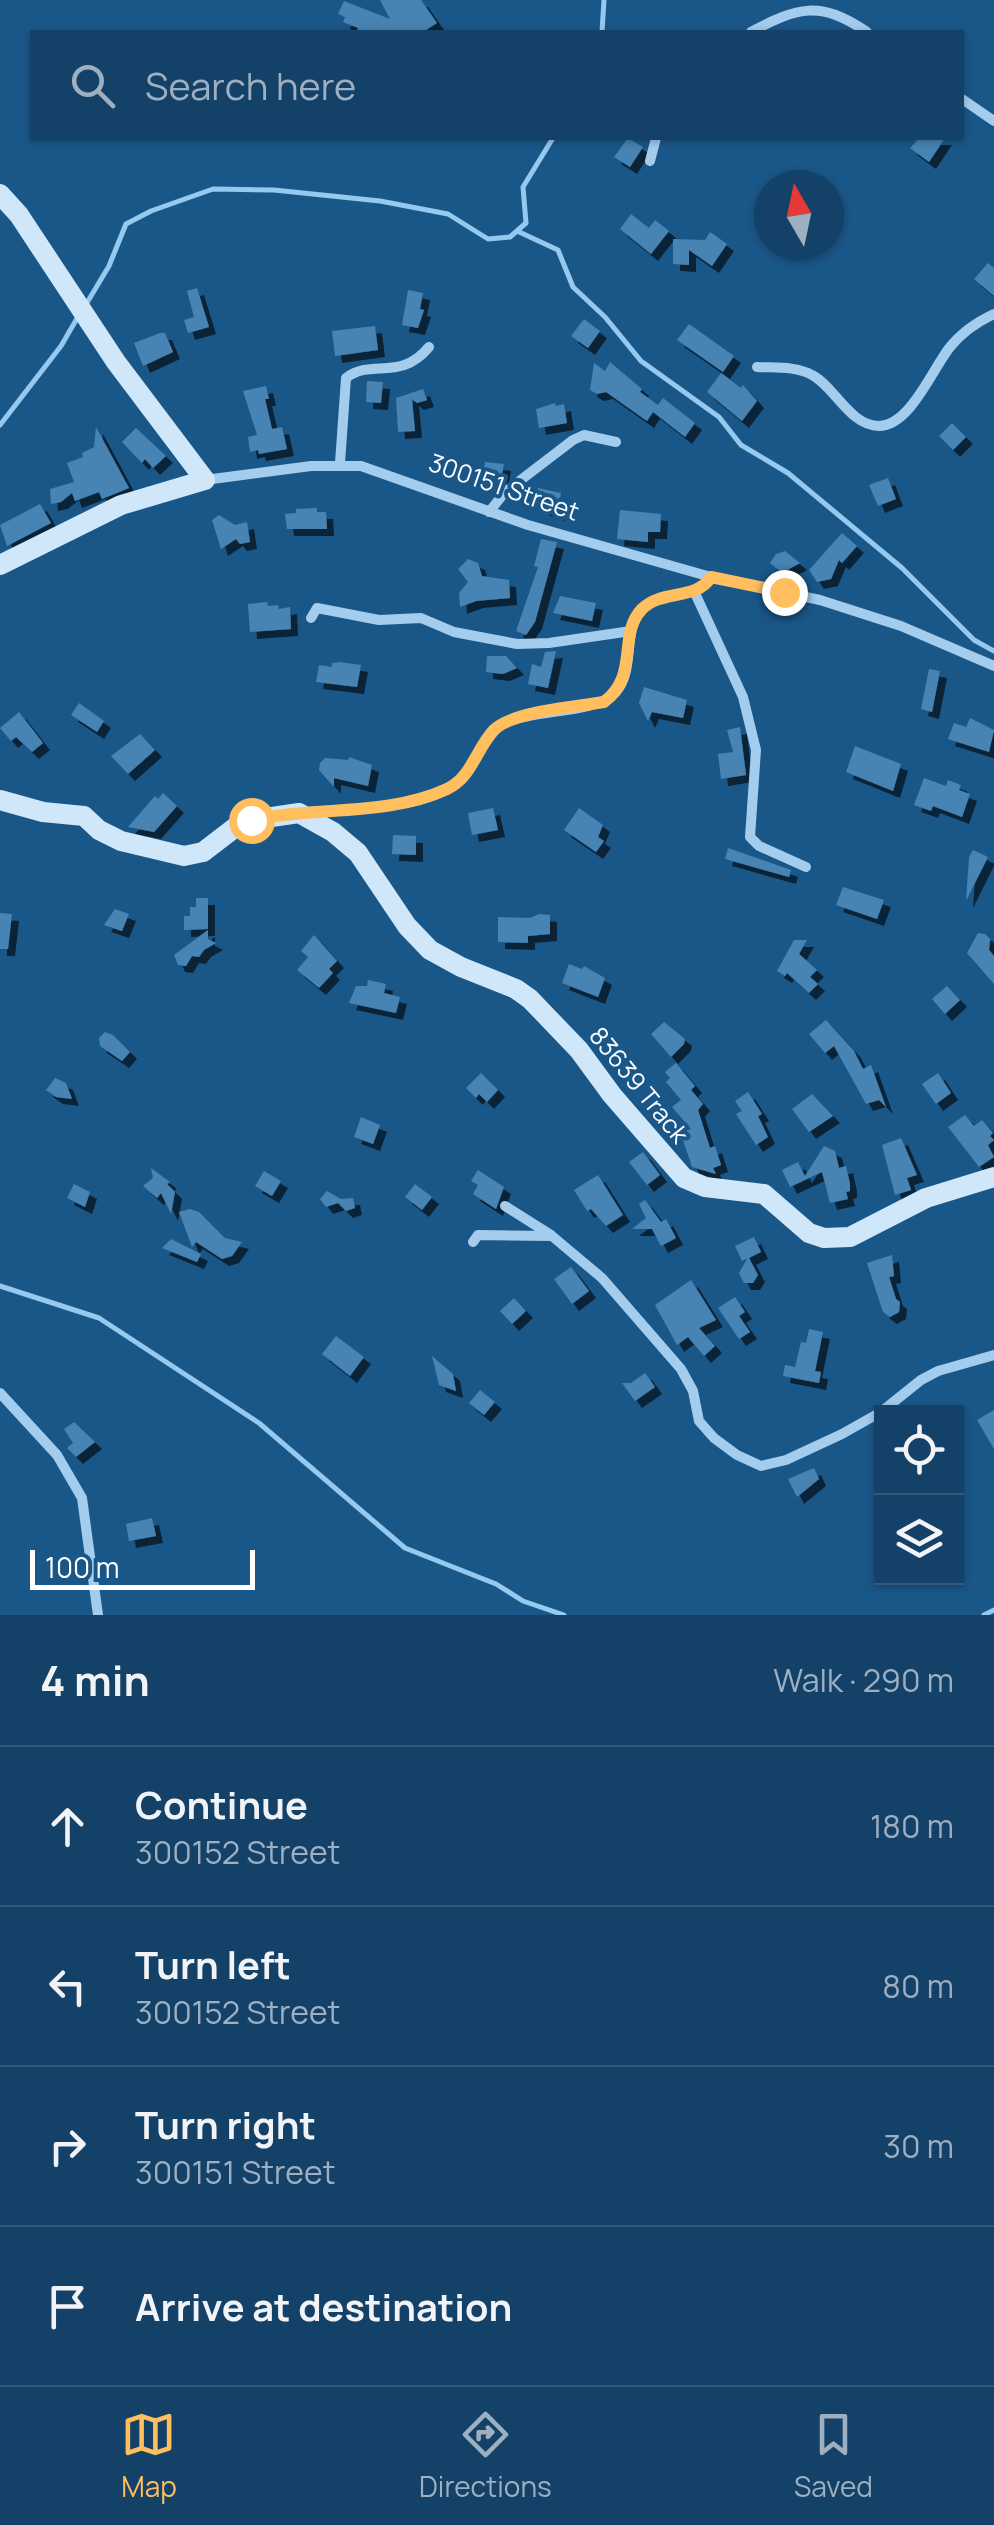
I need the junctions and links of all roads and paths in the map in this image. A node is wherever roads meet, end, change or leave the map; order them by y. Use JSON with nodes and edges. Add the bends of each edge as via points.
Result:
{"nodes":[{"id":1,"x":754,"y":30,"type":"edge"},
{"id":2,"x":863,"y":30,"type":"edge"},
{"id":3,"x":964,"y":99,"type":"edge"},
{"id":4,"x":994,"y":121,"type":"edge"},
{"id":5,"x":655,"y":140,"type":"edge"},
{"id":6,"x":650,"y":161,"type":"dead end"},
{"id":7,"x":0,"y":194,"type":"edge"},
{"id":8,"x":994,"y":314,"type":"edge"},
{"id":9,"x":430,"y":346,"type":"dead end"},
{"id":10,"x":758,"y":367,"type":"dead end"},
{"id":11,"x":616,"y":442,"type":"dead end"},
{"id":12,"x":340,"y":464,"type":"junction"},
{"id":13,"x":204,"y":480,"type":"junction"},
{"id":14,"x":489,"y":512,"type":"junction"},
{"id":15,"x":0,"y":565,"type":"edge"},
{"id":16,"x":711,"y":577,"type":"junction"},
{"id":17,"x":694,"y":592,"type":"junction"},
{"id":18,"x":311,"y":618,"type":"dead end"},
{"id":19,"x":631,"y":630,"type":"junction"},
{"id":20,"x":994,"y":666,"type":"edge"},
{"id":21,"x":0,"y":800,"type":"edge"},
{"id":22,"x":300,"y":812,"type":"junction"},
{"id":23,"x":806,"y":867,"type":"dead end"},
{"id":24,"x":994,"y":1177,"type":"edge"},
{"id":25,"x":505,"y":1206,"type":"dead end"},
{"id":26,"x":552,"y":1236,"type":"junction"},
{"id":27,"x":473,"y":1242,"type":"dead end"},
{"id":28,"x":994,"y":1354,"type":"edge"},
{"id":29,"x":0,"y":1392,"type":"edge"},
{"id":30,"x":98,"y":1615,"type":"edge"}],
"edges":[{"from":1,"to":2,"type":"street","via":[[804,8],[831,12]]},
{"from":3,"to":4,"type":"street"},
{"from":5,"to":6,"type":"street"},
{"from":7,"to":13,"type":"street"},
{"from":8,"to":10,"type":"street","via":[[952,345],[905,412],[885,425],[868,424],[812,375]]},
{"from":9,"to":12,"type":"street","via":[[406,366],[346,378]]},
{"from":11,"to":14,"type":"street","via":[[584,434],[573,440]]},
{"from":12,"to":13,"type":"street","name":"300151 Street"},
{"from":12,"to":14,"type":"street","name":"300151 Street","via":[[388,473]]},
{"from":13,"to":15,"type":"street","name":"300151 Street","via":[[121,505]]},
{"from":14,"to":16,"type":"street","name":"300151 Street"},
{"from":16,"to":17,"type":"street"},
{"from":16,"to":20,"type":"street","name":"300151 Street","via":[[836,605]]},
{"from":17,"to":19,"type":"street","via":[[651,603]]},
{"from":17,"to":23,"type":"street","via":[[743,697],[756,750],[750,837]]},
{"from":18,"to":19,"type":"street","via":[[317,608],[379,620],[421,618],[516,644]]},
{"from":19,"to":22,"type":"street","via":[[629,658],[614,694],[604,702],[505,722],[450,788],[419,800]]},
{"from":21,"to":22,"type":"street","via":[[84,816],[121,840],[184,856],[203,852],[251,820]]},
{"from":22,"to":24,"type":"street","name":"83639 Track","via":[[358,852],[430,950],[530,999],[695,1184],[764,1194],[809,1233],[839,1239],[926,1198]]},
{"from":25,"to":26,"type":"street"},
{"from":26,"to":27,"type":"street","via":[[478,1235]]},
{"from":26,"to":28,"type":"street","via":[[602,1278],[681,1368],[700,1421],[714,1438],[761,1466],[842,1434],[938,1371]]},
{"from":29,"to":30,"type":"street","via":[[57,1455],[82,1498]]}]}
